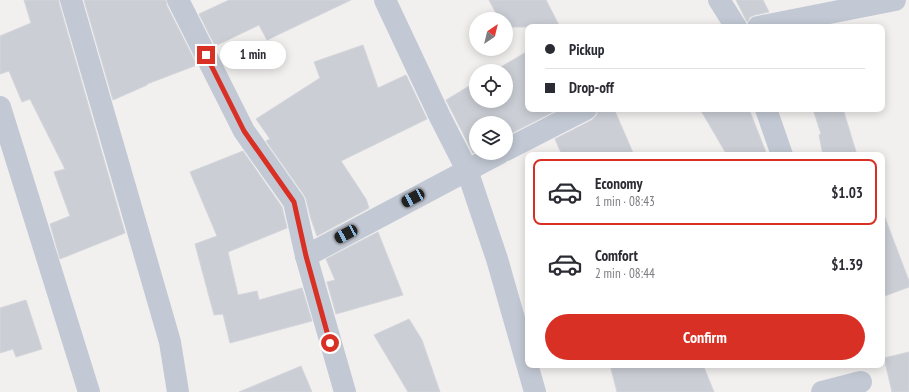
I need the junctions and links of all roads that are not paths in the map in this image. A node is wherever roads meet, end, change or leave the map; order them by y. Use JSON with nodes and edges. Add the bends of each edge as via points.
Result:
{"nodes":[{"id":1,"x":71,"y":0,"type":"edge"},
{"id":2,"x":178,"y":0,"type":"edge"},
{"id":3,"x":385,"y":0,"type":"edge"},
{"id":4,"x":718,"y":0,"type":"edge"},
{"id":5,"x":895,"y":0,"type":"edge"},
{"id":6,"x":734,"y":24,"type":"edge"},
{"id":7,"x":773,"y":24,"type":"edge"},
{"id":8,"x":0,"y":107,"type":"edge"},
{"id":9,"x":580,"y":112,"type":"edge"},
{"id":10,"x":767,"y":112,"type":"edge"},
{"id":11,"x":513,"y":146,"type":"edge"},
{"id":12,"x":781,"y":152,"type":"edge"},
{"id":13,"x":486,"y":160,"type":"edge"},
{"id":14,"x":467,"y":170,"type":"junction"},
{"id":15,"x":306,"y":256,"type":"junction"},
{"id":16,"x":525,"y":357,"type":"edge"},
{"id":17,"x":528,"y":368,"type":"edge"},
{"id":18,"x":860,"y":380,"type":"edge"},
{"id":19,"x":89,"y":392,"type":"edge"},
{"id":20,"x":178,"y":392,"type":"edge"},
{"id":21,"x":345,"y":392,"type":"edge"},
{"id":22,"x":535,"y":392,"type":"edge"},
{"id":23,"x":822,"y":392,"type":"edge"}],
"edges":[{"from":1,"to":20,"type":"street","via":[[170,342]]},
{"from":2,"to":15,"type":"street","via":[[244,131],[294,202]]},
{"from":3,"to":14,"type":"street"},
{"from":4,"to":6,"type":"street"},
{"from":5,"to":7,"type":"street"},
{"from":8,"to":19,"type":"street"},
{"from":9,"to":11,"type":"street"},
{"from":10,"to":12,"type":"street"},
{"from":13,"to":14,"type":"street"},
{"from":14,"to":15,"type":"street"},
{"from":14,"to":16,"type":"street","via":[[497,259]]},
{"from":15,"to":21,"type":"street"},
{"from":17,"to":22,"type":"street"},
{"from":18,"to":23,"type":"street"}]}
